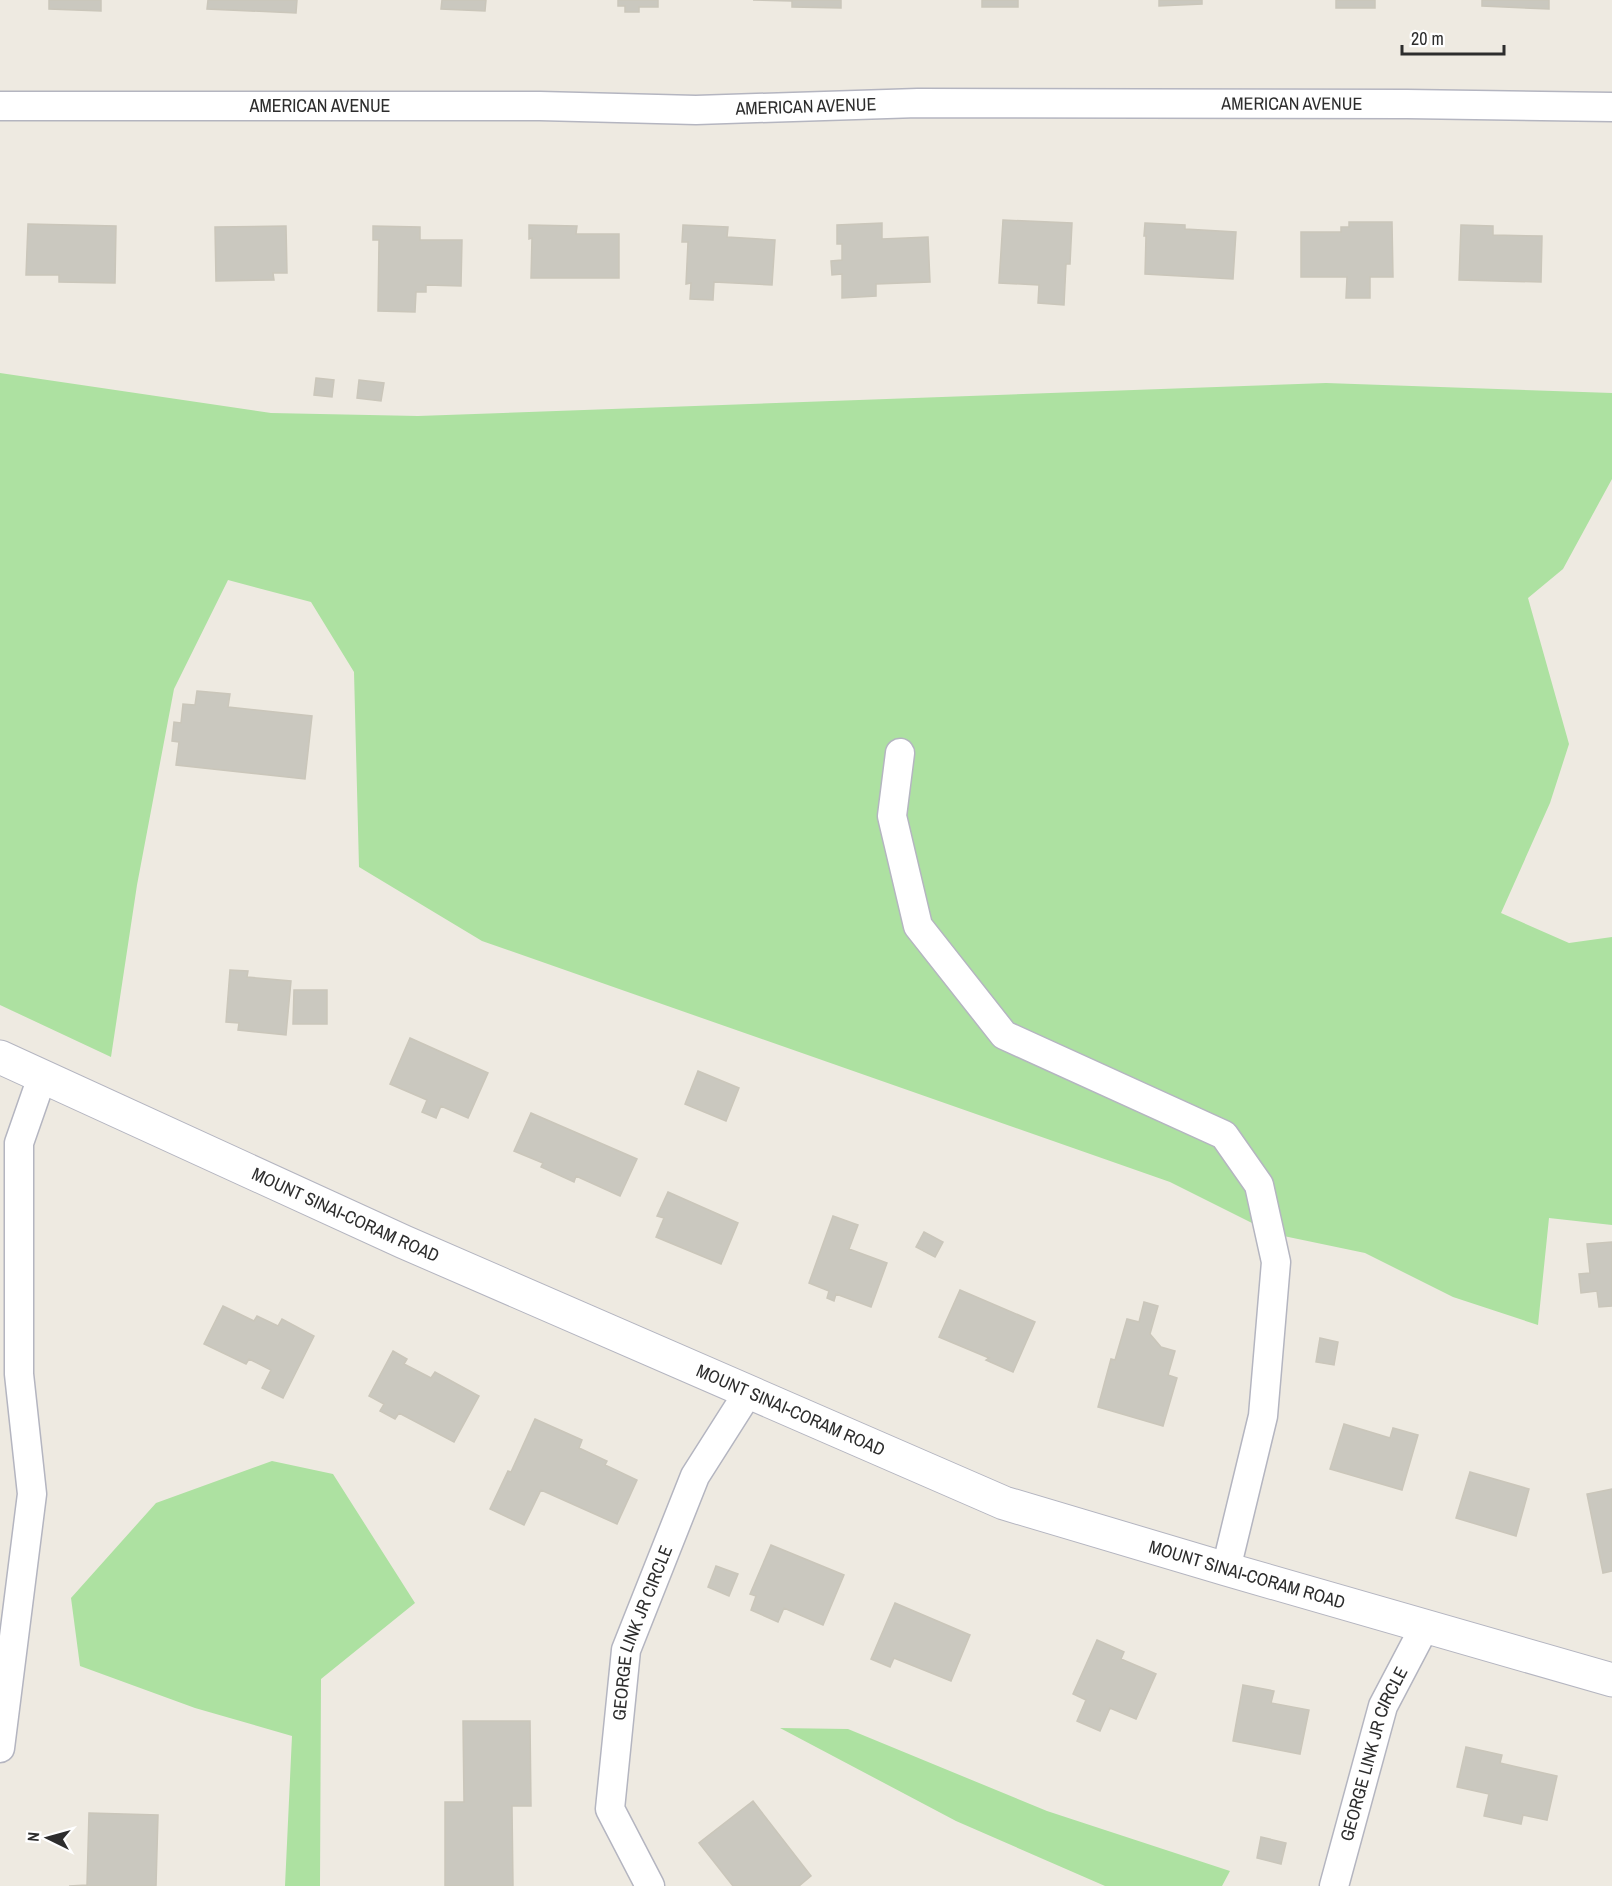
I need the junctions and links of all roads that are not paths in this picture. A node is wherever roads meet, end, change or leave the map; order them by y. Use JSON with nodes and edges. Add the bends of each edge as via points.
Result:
{"nodes":[{"id":1,"x":0,"y":106,"type":"edge"},
{"id":2,"x":1612,"y":107,"type":"edge"},
{"id":3,"x":900,"y":753,"type":"dead end"},
{"id":4,"x":0,"y":1057,"type":"edge"},
{"id":5,"x":42,"y":1077,"type":"junction"},
{"id":6,"x":749,"y":1391,"type":"junction"},
{"id":7,"x":1226,"y":1569,"type":"junction"},
{"id":8,"x":1425,"y":1626,"type":"junction"},
{"id":9,"x":1612,"y":1680,"type":"edge"},
{"id":10,"x":0,"y":1748,"type":"edge"},
{"id":11,"x":650,"y":1886,"type":"edge"},
{"id":12,"x":1334,"y":1886,"type":"edge"}],
"edges":[{"from":1,"to":2,"type":"street","name":"AMERICAN AVENUE","via":[[540,106],[696,110],[966,103]]},
{"from":3,"to":7,"type":"street","via":[[892,816],[918,926],[1004,1035],[1224,1135],[1258,1185],[1276,1262],[1263,1416]]},
{"from":4,"to":5,"type":"main road","name":"MOUNT SINAI-CORAM ROAD"},
{"from":5,"to":6,"type":"main road","name":"MOUNT SINAI-CORAM ROAD","via":[[404,1242]]},
{"from":5,"to":10,"type":"street","via":[[19,1143],[19,1374],[32,1494]]},
{"from":6,"to":7,"type":"main road","name":"MOUNT SINAI-CORAM ROAD","via":[[1004,1503]]},
{"from":6,"to":11,"type":"street","name":"GEORGE LINK JR CIRCLE","via":[[695,1476],[626,1650],[610,1809]]},
{"from":7,"to":8,"type":"main road","name":"MOUNT SINAI-CORAM ROAD"},
{"from":8,"to":9,"type":"main road","name":"MOUNT SINAI-CORAM ROAD"},
{"from":8,"to":12,"type":"street","name":"GEORGE LINK JR CIRCLE","via":[[1383,1706]]}]}
